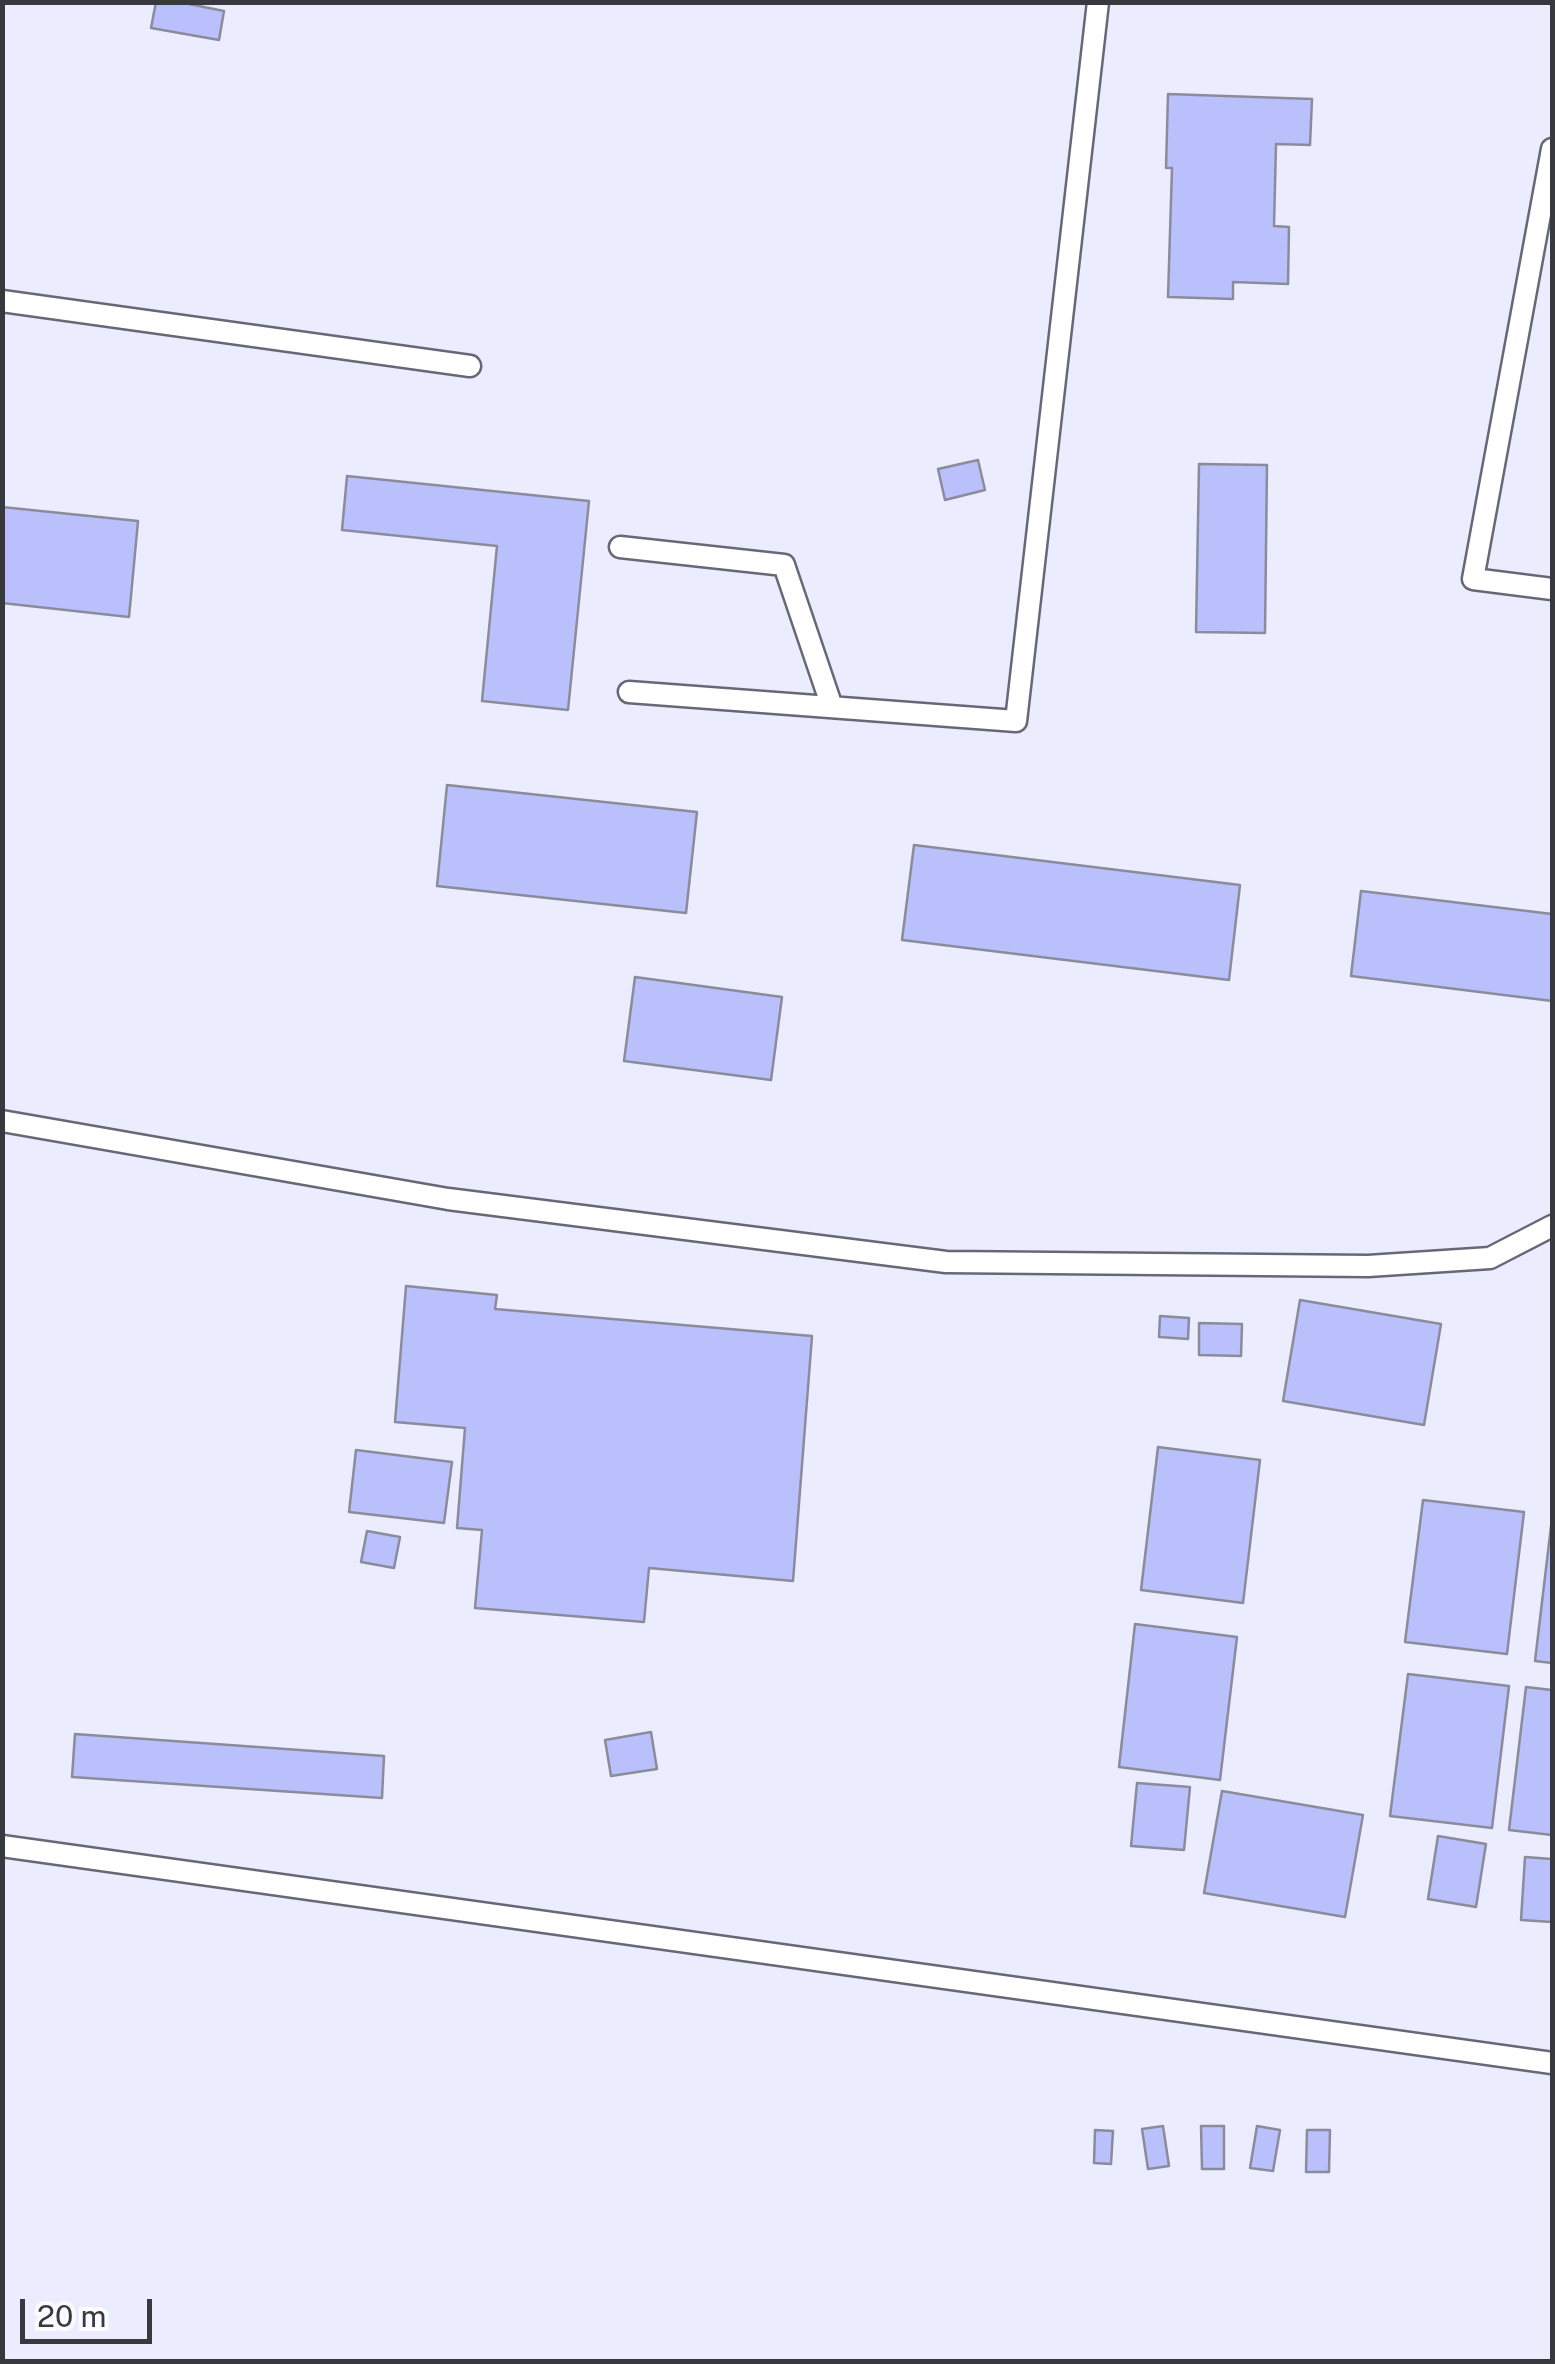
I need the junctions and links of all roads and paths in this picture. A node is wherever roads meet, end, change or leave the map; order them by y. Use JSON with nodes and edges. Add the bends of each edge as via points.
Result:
{"nodes":[{"id":1,"x":1098,"y":2,"type":"edge"},
{"id":2,"x":1552,"y":149,"type":"edge"},
{"id":3,"x":2,"y":302,"type":"edge"},
{"id":4,"x":470,"y":366,"type":"dead end"},
{"id":5,"x":620,"y":546,"type":"dead end"},
{"id":6,"x":1552,"y":590,"type":"edge"},
{"id":7,"x":629,"y":692,"type":"dead end"},
{"id":8,"x":832,"y":707,"type":"junction"},
{"id":9,"x":2,"y":1121,"type":"edge"},
{"id":10,"x":1552,"y":1226,"type":"edge"},
{"id":11,"x":2,"y":1846,"type":"edge"},
{"id":12,"x":1552,"y":2063,"type":"edge"}],
"edges":[{"from":1,"to":8,"type":"lane","via":[[1016,721]]},
{"from":2,"to":6,"type":"lane","via":[[1473,579]]},
{"from":3,"to":4,"type":"lane"},
{"from":5,"to":8,"type":"lane","via":[[784,566]]},
{"from":7,"to":8,"type":"lane"},
{"from":9,"to":10,"type":"lane","via":[[448,1199],[946,1262],[1368,1266],[1490,1258]]},
{"from":11,"to":12,"type":"lane"}]}
